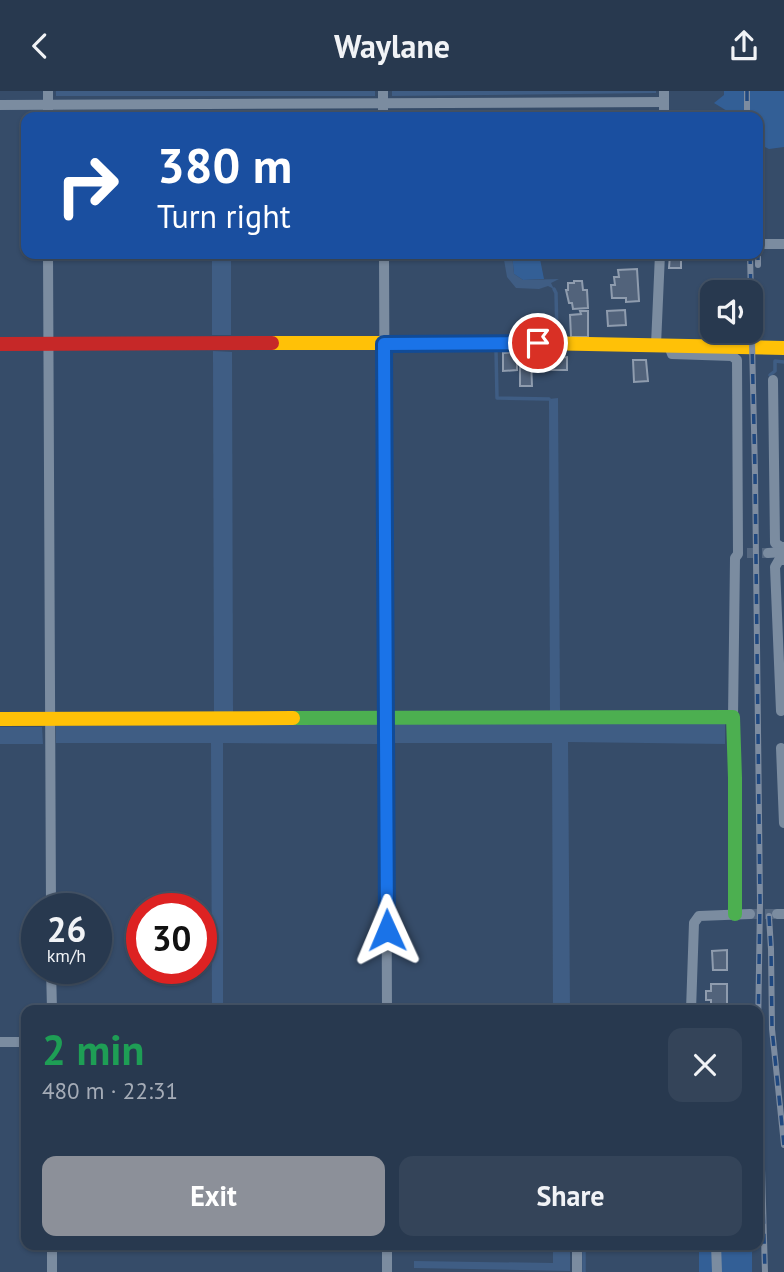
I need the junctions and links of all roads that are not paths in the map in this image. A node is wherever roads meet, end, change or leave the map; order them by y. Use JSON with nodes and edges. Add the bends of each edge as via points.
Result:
{"nodes":[{"id":1,"x":664,"y":95,"type":"edge"},
{"id":2,"x":383,"y":96,"type":"edge"},
{"id":3,"x":48,"y":98,"type":"edge"},
{"id":4,"x":0,"y":105,"type":"edge"},
{"id":5,"x":765,"y":244,"type":"dead end"},
{"id":6,"x":784,"y":244,"type":"edge"},
{"id":7,"x":48,"y":259,"type":"edge"},
{"id":8,"x":384,"y":259,"type":"edge"},
{"id":9,"x":660,"y":259,"type":"edge"},
{"id":10,"x":0,"y":344,"type":"edge"},
{"id":11,"x":49,"y":344,"type":"junction"},
{"id":12,"x":384,"y":344,"type":"junction"},
{"id":13,"x":663,"y":345,"type":"junction"},
{"id":14,"x":784,"y":348,"type":"edge"},
{"id":15,"x":773,"y":380,"type":"dead end"},
{"id":16,"x":784,"y":547,"type":"edge"},
{"id":17,"x":784,"y":552,"type":"edge"},
{"id":18,"x":768,"y":553,"type":"tunnel mouth"},
{"id":19,"x":784,"y":560,"type":"edge"},
{"id":20,"x":781,"y":711,"type":"dead end"},
{"id":21,"x":385,"y":718,"type":"junction"},
{"id":22,"x":0,"y":719,"type":"edge"},
{"id":23,"x":732,"y":727,"type":"junction"},
{"id":24,"x":49,"y":729,"type":"junction"},
{"id":25,"x":781,"y":748,"type":"dead end"},
{"id":26,"x":784,"y":823,"type":"edge"},
{"id":27,"x":51,"y":893,"type":"edge"},
{"id":28,"x":742,"y":914,"type":"joint"},
{"id":29,"x":51,"y":984,"type":"edge"},
{"id":30,"x":52,"y":1005,"type":"edge"},
{"id":31,"x":387,"y":1005,"type":"edge"},
{"id":32,"x":691,"y":1005,"type":"edge"},
{"id":33,"x":0,"y":1042,"type":"edge"},
{"id":34,"x":21,"y":1042,"type":"edge"},
{"id":35,"x":52,"y":1250,"type":"edge"},
{"id":36,"x":387,"y":1250,"type":"edge"},
{"id":37,"x":577,"y":1250,"type":"edge"},
{"id":38,"x":716,"y":1250,"type":"edge"},
{"id":39,"x":52,"y":1272,"type":"edge"},
{"id":40,"x":387,"y":1272,"type":"edge"},
{"id":41,"x":577,"y":1272,"type":"edge"},
{"id":42,"x":717,"y":1272,"type":"edge"}],
"edges":[{"from":1,"to":2,"type":"street"},
{"from":2,"to":3,"type":"street"},
{"from":3,"to":4,"type":"street"},
{"from":5,"to":6,"type":"street"},
{"from":7,"to":11,"type":"street"},
{"from":8,"to":12,"type":"street"},
{"from":9,"to":13,"type":"street"},
{"from":10,"to":11,"type":"street"},
{"from":11,"to":12,"type":"street"},
{"from":11,"to":24,"type":"street"},
{"from":12,"to":13,"type":"street"},
{"from":12,"to":21,"type":"street"},
{"from":13,"to":14,"type":"street"},
{"from":13,"to":23,"type":"street","via":[[672,354],[732,356],[737,360],[743,553],[735,558]]},
{"from":15,"to":16,"type":"street","via":[[775,543]]},
{"from":17,"to":18,"type":"street"},
{"from":19,"to":20,"type":"street","via":[[775,567]]},
{"from":21,"to":23,"type":"street"},
{"from":21,"to":24,"type":"street"},
{"from":21,"to":31,"type":"street"},
{"from":22,"to":24,"type":"street"},
{"from":23,"to":28,"type":"street"},
{"from":24,"to":27,"type":"street"},
{"from":25,"to":26,"type":"street"},
{"from":28,"to":32,"type":"street","via":[[699,916],[694,923]]},
{"from":29,"to":30,"type":"street"},
{"from":33,"to":34,"type":"street"},
{"from":35,"to":39,"type":"street"},
{"from":36,"to":40,"type":"street"},
{"from":37,"to":41,"type":"street"},
{"from":38,"to":42,"type":"street"}]}
